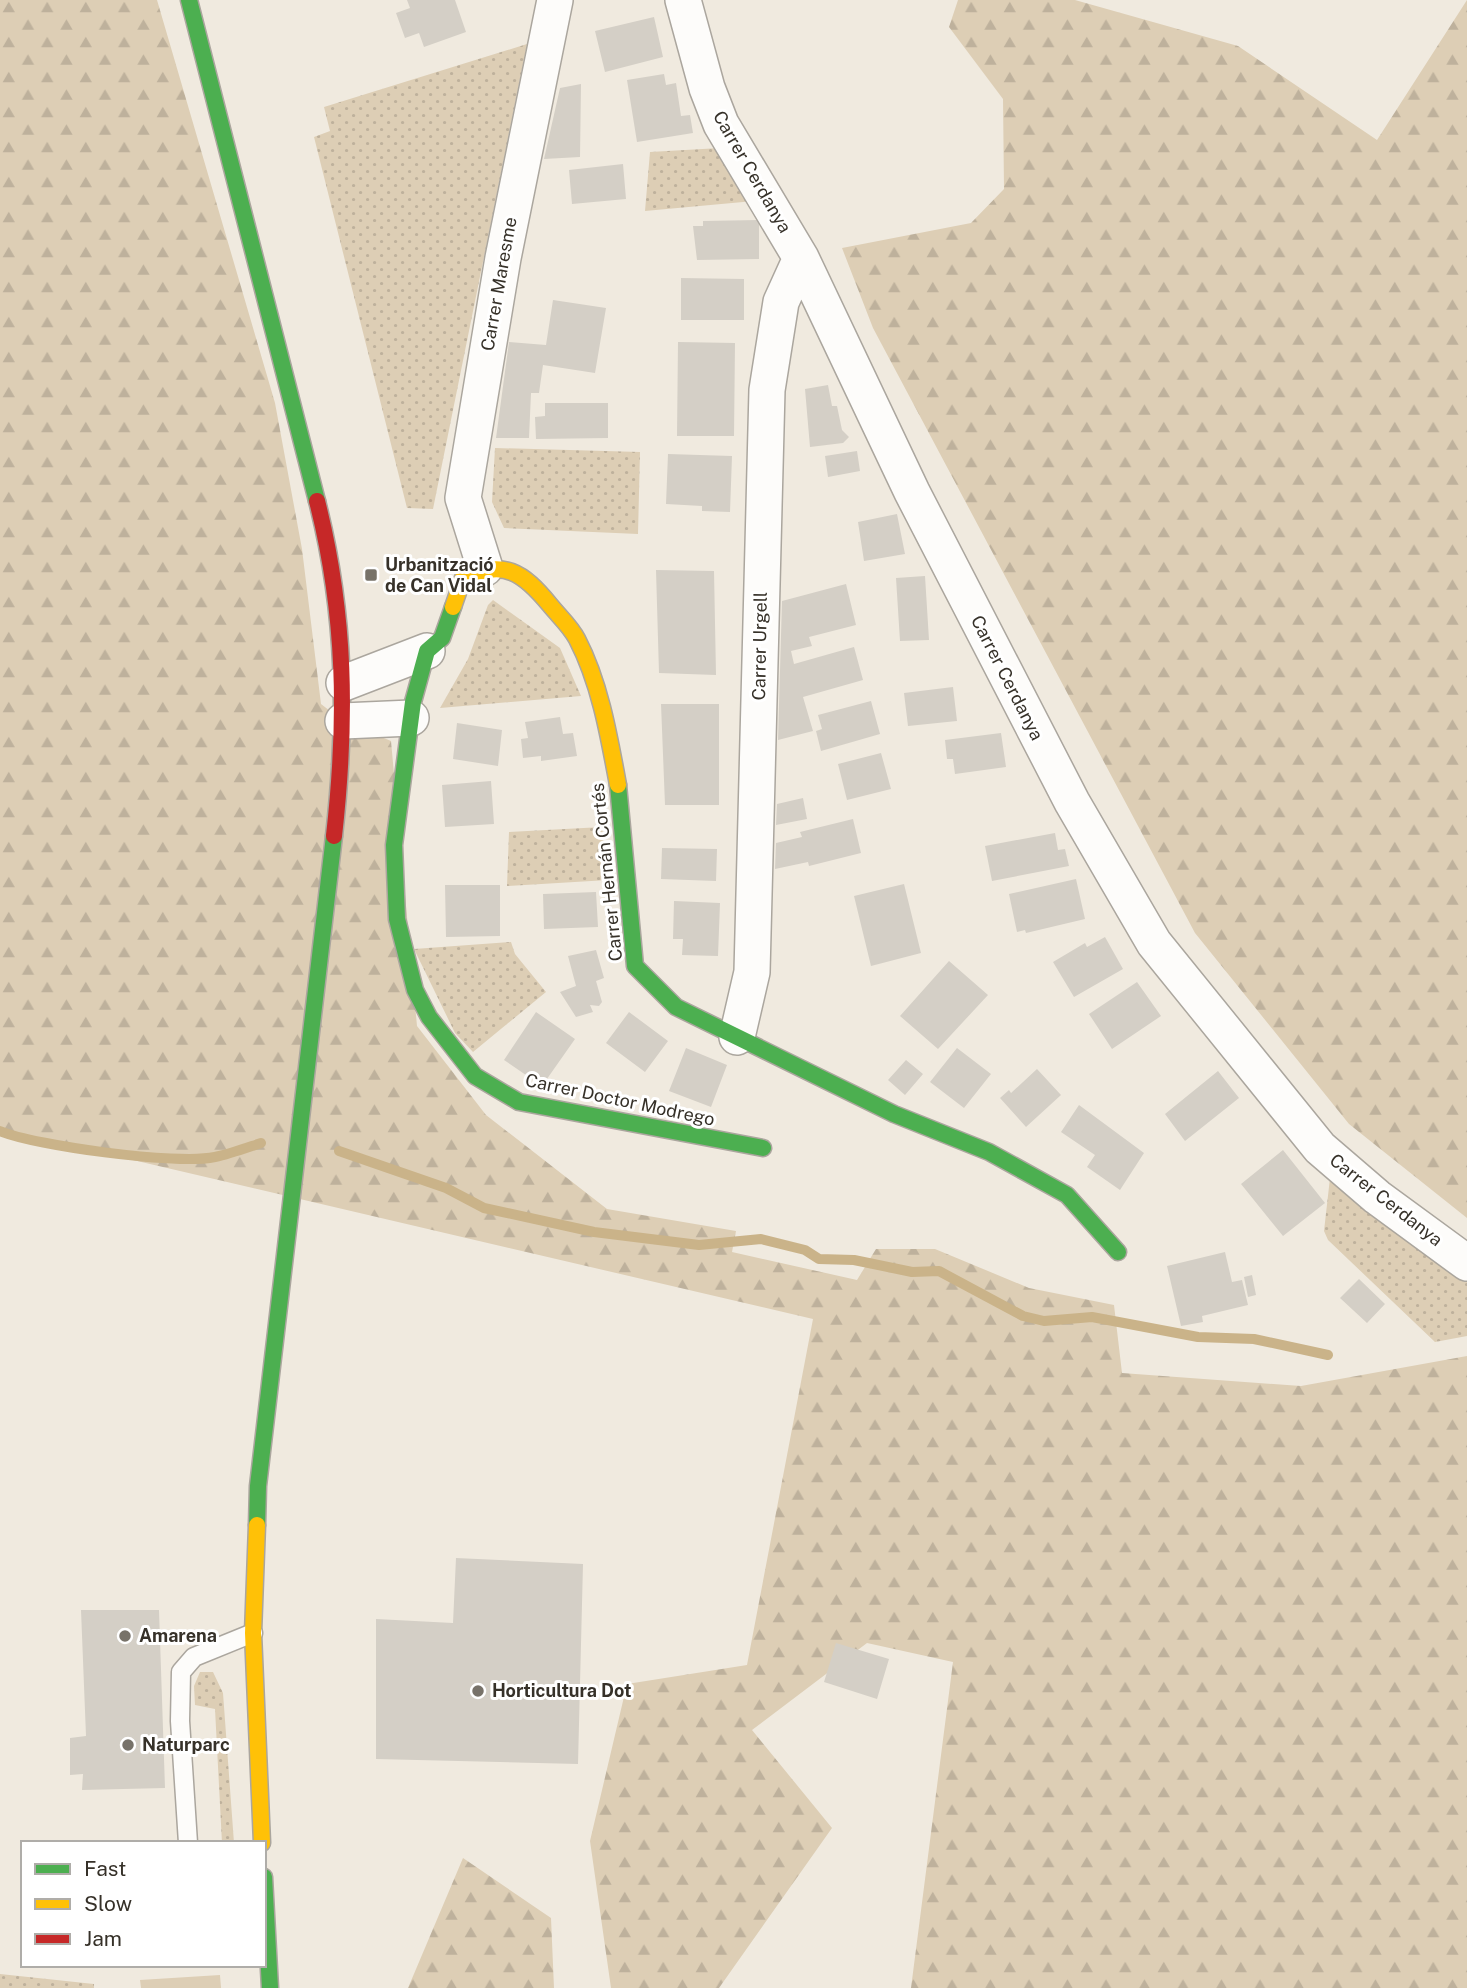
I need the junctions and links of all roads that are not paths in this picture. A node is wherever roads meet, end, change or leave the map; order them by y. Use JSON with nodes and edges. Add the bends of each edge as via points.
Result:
{"nodes":[{"id":1,"x":189,"y":0,"type":"edge"},
{"id":2,"x":555,"y":0,"type":"edge"},
{"id":3,"x":683,"y":0,"type":"edge"},
{"id":4,"x":801,"y":258,"type":"junction"},
{"id":5,"x":485,"y":568,"type":"junction"},
{"id":6,"x":427,"y":651,"type":"junction"},
{"id":7,"x":344,"y":683,"type":"junction"},
{"id":8,"x":411,"y":718,"type":"junction"},
{"id":9,"x":343,"y":721,"type":"junction"},
{"id":10,"x":737,"y":1037,"type":"junction"},
{"id":11,"x":763,"y":1148,"type":"dead end"},
{"id":12,"x":1118,"y":1252,"type":"dead end"},
{"id":13,"x":1467,"y":1263,"type":"edge"},
{"id":14,"x":253,"y":1633,"type":"junction"},
{"id":15,"x":188,"y":1841,"type":"edge"},
{"id":16,"x":262,"y":1841,"type":"edge"},
{"id":17,"x":266,"y":1951,"type":"edge"},
{"id":18,"x":270,"y":1988,"type":"edge"}],
"edges":[{"from":1,"to":7,"type":"main road","via":[[325,533]]},
{"from":2,"to":5,"type":"street","name":"Carrer Maresme","via":[[503,258],[463,498]]},
{"from":3,"to":4,"type":"street","name":"Carrer Cerdanya","via":[[721,124]]},
{"from":4,"to":10,"type":"street","name":"Carrer Urgell","via":[[781,302],[767,390],[752,972]]},
{"from":4,"to":13,"type":"street","name":"Carrer Cerdanya","via":[[912,492],[1072,802],[1154,943],[1320,1148]]},
{"from":5,"to":6,"type":"main road","name":"Carrer Doctor Modrego","via":[[463,578],[442,638]]},
{"from":5,"to":10,"type":"main road","name":"Carrer Hernán Cortés","via":[[518,573],[532,583],[576,637],[596,685],[618,783],[635,966],[676,1007]]},
{"from":6,"to":7,"type":"street"},
{"from":6,"to":8,"type":"main road","name":"Carrer Doctor Modrego"},
{"from":7,"to":9,"type":"main road"},
{"from":8,"to":9,"type":"street"},
{"from":8,"to":11,"type":"main road","name":"Carrer Doctor Modrego","via":[[394,845],[397,919],[415,990],[451,1048],[475,1076],[519,1102]]},
{"from":9,"to":14,"type":"main road","via":[[320,972],[263,1433],[254,1538]]},
{"from":10,"to":12,"type":"main road","name":"Carrer Hernán Cortés","via":[[894,1114],[989,1152],[1067,1195]]},
{"from":14,"to":15,"type":"lane","via":[[194,1657],[181,1672]]},
{"from":14,"to":16,"type":"main road"},
{"from":17,"to":18,"type":"main road"}]}
